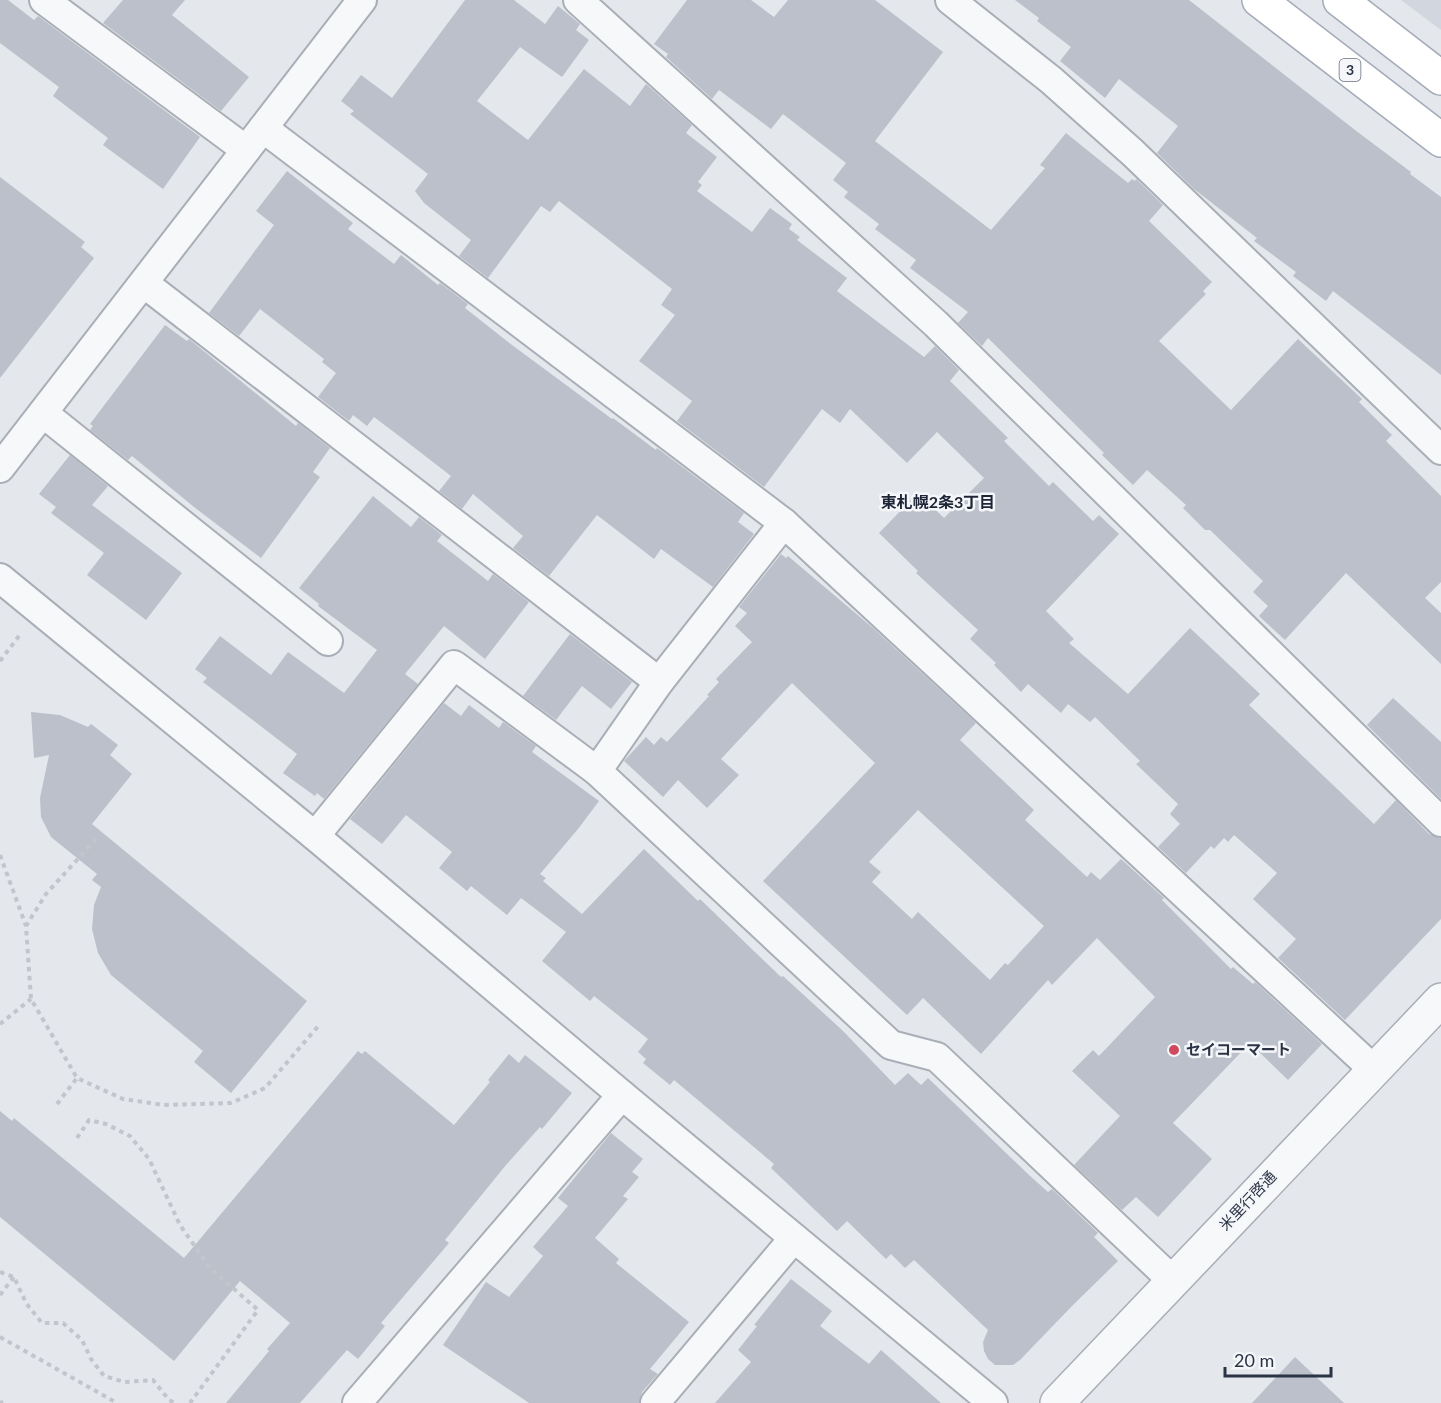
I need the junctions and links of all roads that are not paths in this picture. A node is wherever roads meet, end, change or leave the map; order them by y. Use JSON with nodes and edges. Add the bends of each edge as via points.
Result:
{"nodes":[{"id":1,"x":44,"y":0,"type":"edge"},
{"id":2,"x":362,"y":0,"type":"edge"},
{"id":3,"x":578,"y":0,"type":"edge"},
{"id":4,"x":950,"y":0,"type":"edge"},
{"id":5,"x":1259,"y":0,"type":"edge"},
{"id":6,"x":1340,"y":0,"type":"edge"},
{"id":7,"x":1441,"y":78,"type":"edge"},
{"id":8,"x":263,"y":128,"type":"junction"},
{"id":9,"x":1441,"y":140,"type":"edge"},
{"id":10,"x":246,"y":150,"type":"junction"},
{"id":11,"x":145,"y":284,"type":"junction"},
{"id":12,"x":43,"y":413,"type":"junction"},
{"id":13,"x":1441,"y":450,"type":"edge"},
{"id":14,"x":0,"y":468,"type":"edge"},
{"id":15,"x":784,"y":523,"type":"junction"},
{"id":16,"x":0,"y":578,"type":"edge"},
{"id":17,"x":328,"y":641,"type":"dead end"},
{"id":18,"x":659,"y":682,"type":"junction"},
{"id":19,"x":597,"y":771,"type":"junction"},
{"id":20,"x":1441,"y":822,"type":"edge"},
{"id":21,"x":315,"y":836,"type":"junction"},
{"id":22,"x":1441,"y":1000,"type":"edge"},
{"id":23,"x":1373,"y":1069,"type":"junction"},
{"id":24,"x":622,"y":1095,"type":"junction"},
{"id":25,"x":794,"y":1238,"type":"junction"},
{"id":26,"x":1173,"y":1281,"type":"junction"},
{"id":27,"x":357,"y":1403,"type":"edge"},
{"id":28,"x":655,"y":1403,"type":"edge"},
{"id":29,"x":993,"y":1403,"type":"edge"},
{"id":30,"x":1057,"y":1403,"type":"edge"}],
"edges":[{"from":1,"to":10,"type":"street"},
{"from":2,"to":8,"type":"street"},
{"from":3,"to":20,"type":"street","via":[[936,324]]},
{"from":4,"to":13,"type":"street","via":[[1051,80],[1133,153]]},
{"from":5,"to":9,"type":"main road","number":"3"},
{"from":6,"to":7,"type":"main road"},
{"from":8,"to":10,"type":"street"},
{"from":8,"to":15,"type":"street"},
{"from":10,"to":11,"type":"street"},
{"from":11,"to":12,"type":"street"},
{"from":11,"to":18,"type":"street"},
{"from":12,"to":14,"type":"street"},
{"from":12,"to":17,"type":"street"},
{"from":15,"to":18,"type":"street"},
{"from":15,"to":23,"type":"street"},
{"from":16,"to":21,"type":"street"},
{"from":18,"to":19,"type":"street"},
{"from":19,"to":21,"type":"street","via":[[454,665]]},
{"from":19,"to":26,"type":"street","via":[[891,1045],[937,1057]]},
{"from":21,"to":24,"type":"street"},
{"from":22,"to":23,"type":"street","name":"米里行啓通"},
{"from":23,"to":26,"type":"street","name":"米里行啓通"},
{"from":24,"to":25,"type":"street"},
{"from":24,"to":27,"type":"street"},
{"from":25,"to":28,"type":"street"},
{"from":25,"to":29,"type":"street"},
{"from":26,"to":30,"type":"street","name":"米里行啓通"}]}
